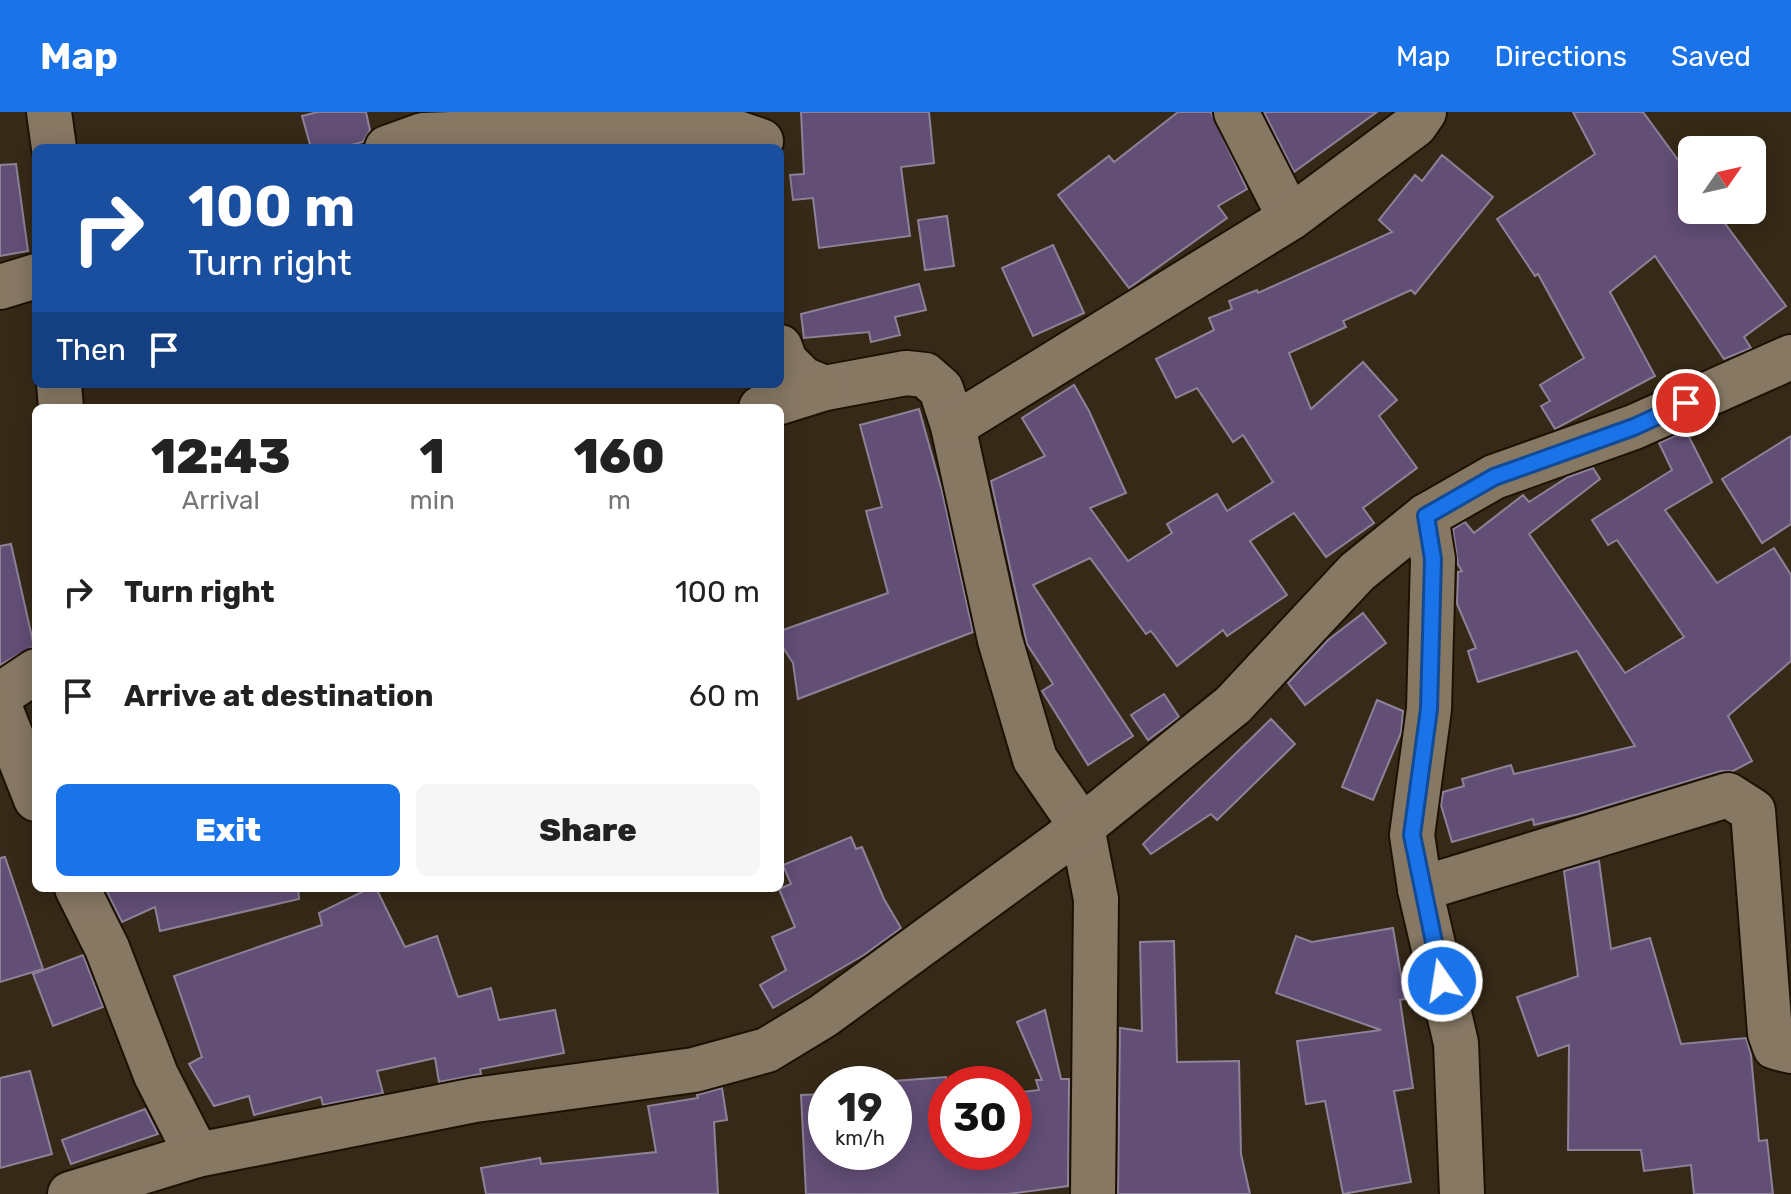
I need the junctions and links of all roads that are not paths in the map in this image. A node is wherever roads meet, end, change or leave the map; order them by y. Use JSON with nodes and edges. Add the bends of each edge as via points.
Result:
{"nodes":[{"id":1,"x":49,"y":112,"type":"edge"},
{"id":2,"x":1236,"y":112,"type":"edge"},
{"id":3,"x":1424,"y":112,"type":"edge"},
{"id":4,"x":409,"y":132,"type":"edge"},
{"id":5,"x":761,"y":134,"type":"edge"},
{"id":6,"x":53,"y":144,"type":"edge"},
{"id":7,"x":1290,"y":218,"type":"junction"},
{"id":8,"x":32,"y":277,"type":"edge"},
{"id":9,"x":0,"y":287,"type":"edge"},
{"id":10,"x":1791,"y":357,"type":"edge"},
{"id":11,"x":784,"y":358,"type":"edge"},
{"id":12,"x":825,"y":388,"type":"junction"},
{"id":13,"x":774,"y":404,"type":"edge"},
{"id":14,"x":953,"y":426,"type":"junction"},
{"id":15,"x":1426,"y":516,"type":"junction"},
{"id":16,"x":32,"y":674,"type":"edge"},
{"id":17,"x":0,"y":695,"type":"edge"},
{"id":18,"x":0,"y":708,"type":"edge"},
{"id":19,"x":32,"y":789,"type":"edge"},
{"id":20,"x":1082,"y":827,"type":"junction"},
{"id":21,"x":1420,"y":889,"type":"junction"},
{"id":22,"x":79,"y":892,"type":"edge"},
{"id":23,"x":1791,"y":1051,"type":"edge"},
{"id":24,"x":197,"y":1155,"type":"junction"},
{"id":25,"x":70,"y":1194,"type":"edge"},
{"id":26,"x":1093,"y":1194,"type":"edge"},
{"id":27,"x":1462,"y":1194,"type":"edge"}],
"edges":[{"from":1,"to":6,"type":"street"},
{"from":2,"to":7,"type":"street"},
{"from":3,"to":7,"type":"street","via":[[1415,125]]},
{"from":4,"to":5,"type":"street","via":[[714,125]]},
{"from":7,"to":14,"type":"street"},
{"from":8,"to":9,"type":"street"},
{"from":10,"to":15,"type":"street","via":[[1634,427],[1494,477]]},
{"from":11,"to":12,"type":"street","via":[[803,379]]},
{"from":12,"to":13,"type":"street"},
{"from":12,"to":14,"type":"street","via":[[906,373],[925,375],[941,389]]},
{"from":14,"to":20,"type":"street","via":[[1000,640],[1035,759]]},
{"from":15,"to":20,"type":"street","via":[[1357,572],[1233,705]]},
{"from":15,"to":21,"type":"street","via":[[1433,559],[1429,709],[1412,835]]},
{"from":16,"to":17,"type":"street"},
{"from":18,"to":19,"type":"street"},
{"from":20,"to":24,"type":"street","via":[[823,1016],[767,1050],[694,1070],[475,1100]]},
{"from":20,"to":26,"type":"street","via":[[1096,899]]},
{"from":21,"to":23,"type":"street","via":[[1728,795],[1753,811],[1770,1033],[1775,1047]]},
{"from":21,"to":27,"type":"street","via":[[1456,1043]]},
{"from":22,"to":24,"type":"street","via":[[107,948],[156,1075]]},
{"from":24,"to":25,"type":"street"}]}
